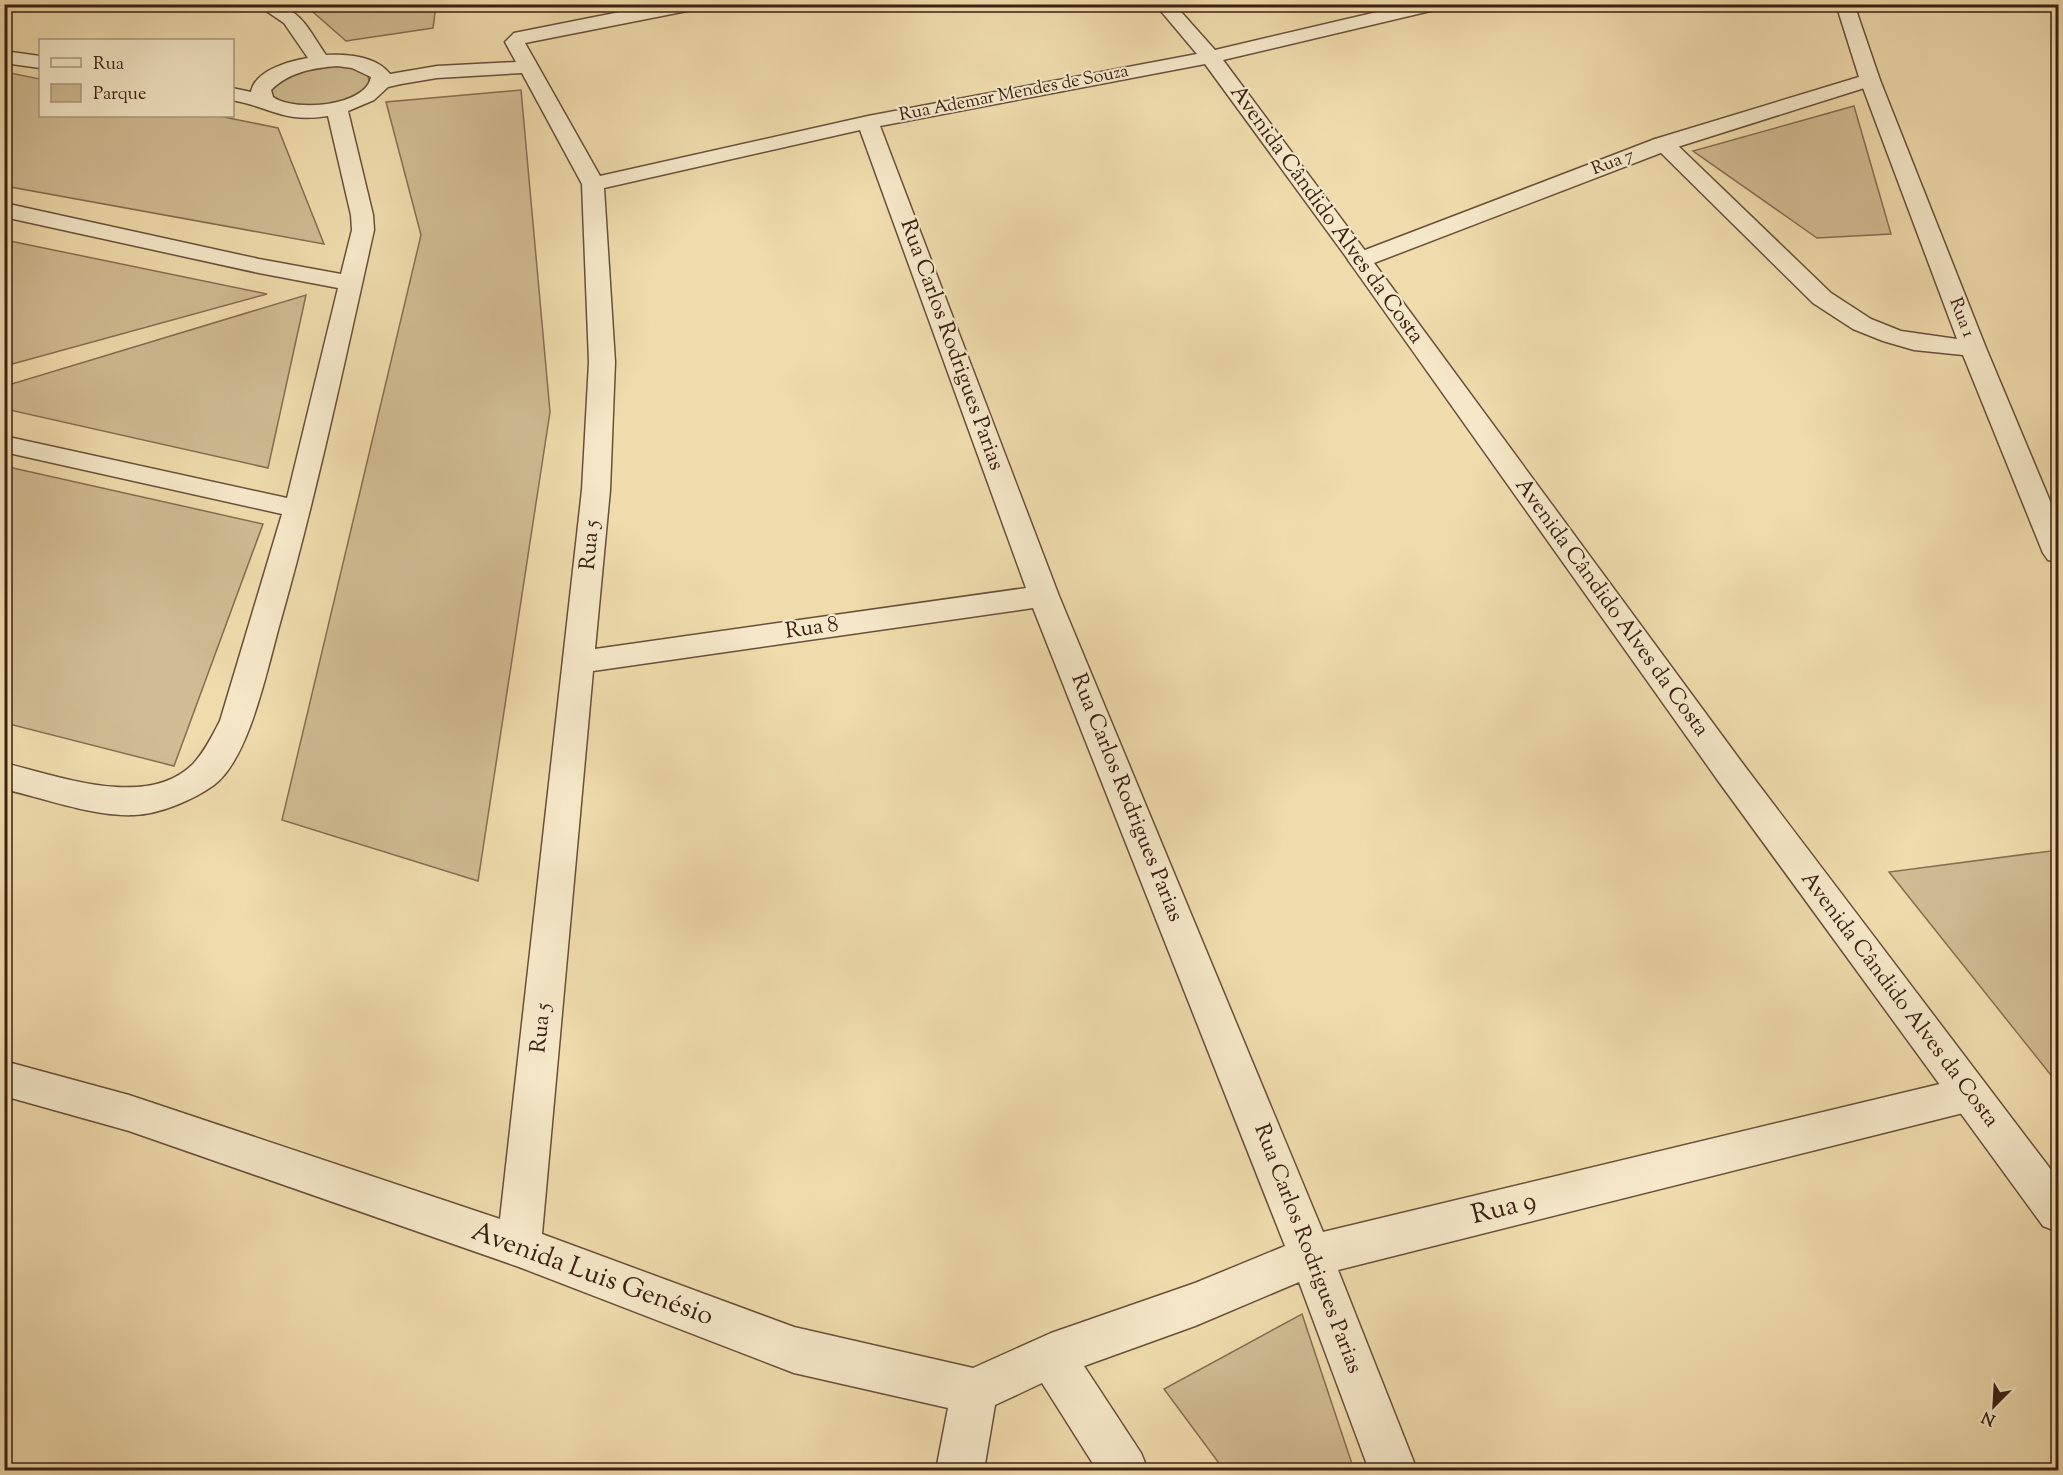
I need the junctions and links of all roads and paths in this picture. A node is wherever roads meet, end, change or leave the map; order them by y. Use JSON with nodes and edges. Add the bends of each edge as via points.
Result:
{"nodes":[{"id":1,"x":265,"y":4,"type":"edge"},
{"id":2,"x":692,"y":4,"type":"edge"},
{"id":3,"x":1164,"y":4,"type":"edge"},
{"id":4,"x":1436,"y":4,"type":"edge"},
{"id":5,"x":1845,"y":4,"type":"edge"},
{"id":6,"x":4,"y":57,"type":"edge"},
{"id":7,"x":1210,"y":57,"type":"junction"},
{"id":8,"x":39,"y":62,"type":"edge"},
{"id":9,"x":321,"y":62,"type":"junction"},
{"id":10,"x":529,"y":67,"type":"junction"},
{"id":11,"x":1870,"y":80,"type":"junction"},
{"id":12,"x":380,"y":82,"type":"junction"},
{"id":13,"x":234,"y":94,"type":"edge"},
{"id":14,"x":263,"y":100,"type":"junction"},
{"id":15,"x":337,"y":108,"type":"junction"},
{"id":16,"x":868,"y":122,"type":"junction"},
{"id":17,"x":1662,"y":144,"type":"junction"},
{"id":18,"x":593,"y":184,"type":"junction"},
{"id":19,"x":4,"y":210,"type":"edge"},
{"id":20,"x":1360,"y":260,"type":"junction"},
{"id":21,"x":352,"y":283,"type":"junction"},
{"id":22,"x":1973,"y":348,"type":"junction"},
{"id":23,"x":4,"y":444,"type":"edge"},
{"id":24,"x":298,"y":509,"type":"junction"},
{"id":25,"x":2058,"y":553,"type":"edge"},
{"id":26,"x":1044,"y":596,"type":"junction"},
{"id":27,"x":580,"y":662,"type":"junction"},
{"id":28,"x":4,"y":776,"type":"edge"},
{"id":29,"x":4,"y":1078,"type":"edge"},
{"id":30,"x":1968,"y":1095,"type":"junction"},
{"id":31,"x":2058,"y":1212,"type":"edge"},
{"id":32,"x":519,"y":1246,"type":"junction"},
{"id":33,"x":1311,"y":1256,"type":"junction"},
{"id":34,"x":1051,"y":1356,"type":"junction"},
{"id":35,"x":974,"y":1391,"type":"junction"},
{"id":36,"x":960,"y":1470,"type":"edge"},
{"id":37,"x":1124,"y":1470,"type":"edge"},
{"id":38,"x":1393,"y":1470,"type":"edge"}],
"edges":[{"from":1,"to":9,"type":"street","via":[[291,19]]},
{"from":2,"to":10,"type":"street","name":"Rua 5","via":[[521,37],[515,42]]},
{"from":3,"to":7,"type":"street","name":"Avenida Cândido Alves da Costa"},
{"from":4,"to":7,"type":"street","name":"Rua Ademar Mendes de Souza"},
{"from":5,"to":11,"type":"street","name":"Rua 1"},
{"from":6,"to":8,"type":"street"},
{"from":7,"to":16,"type":"street","name":"Rua Ademar Mendes de Souza"},
{"from":7,"to":20,"type":"street","name":"Avenida Cândido Alves da Costa"},
{"from":9,"to":12,"type":"street","via":[[366,64],[381,75]]},
{"from":9,"to":14,"type":"street","via":[[276,75],[261,89]]},
{"from":10,"to":12,"type":"street"},
{"from":10,"to":18,"type":"street","name":"Rua 5"},
{"from":11,"to":17,"type":"street","name":"Rua 7"},
{"from":11,"to":22,"type":"street","name":"Rua 1"},
{"from":12,"to":15,"type":"street","via":[[366,97]]},
{"from":13,"to":14,"type":"street"},
{"from":14,"to":15,"type":"street","via":[[286,111]]},
{"from":15,"to":21,"type":"street","via":[[362,215],[363,230]]},
{"from":16,"to":18,"type":"street","name":"Rua Ademar Mendes de Souza"},
{"from":16,"to":26,"type":"street","name":"Rua Carlos Rodrigues Parias"},
{"from":17,"to":20,"type":"street","name":"Rua 7"},
{"from":17,"to":22,"type":"street","via":[[1748,230],[1830,303],[1862,324],[1914,342]]},
{"from":18,"to":27,"type":"street","name":"Rua 5","via":[[602,362],[596,490]]},
{"from":19,"to":21,"type":"street"},
{"from":20,"to":30,"type":"street","name":"Avenida Cândido Alves da Costa"},
{"from":21,"to":24,"type":"street"},
{"from":22,"to":25,"type":"street","name":"Rua 1"},
{"from":23,"to":24,"type":"street"},
{"from":24,"to":28,"type":"street","via":[[236,721],[217,759],[203,775],[171,793],[134,802],[98,798]]},
{"from":26,"to":27,"type":"street","name":"Rua 8"},
{"from":26,"to":33,"type":"street","name":"Rua Carlos Rodrigues Parias"},
{"from":27,"to":32,"type":"street","name":"Rua 5"},
{"from":29,"to":32,"type":"street","name":"Avenida Luis Genésio","via":[[129,1113]]},
{"from":30,"to":31,"type":"street","name":"Avenida Cândido Alves da Costa"},
{"from":30,"to":33,"type":"street","name":"Rua 9"},
{"from":32,"to":35,"type":"street","name":"Avenida Luis Genésio","via":[[794,1350]]},
{"from":33,"to":34,"type":"street","name":"Rua 9","via":[[1195,1304]]},
{"from":33,"to":38,"type":"street","name":"Rua Carlos Rodrigues Parias"},
{"from":34,"to":35,"type":"street"},
{"from":34,"to":37,"type":"street"},
{"from":35,"to":36,"type":"street"}]}
